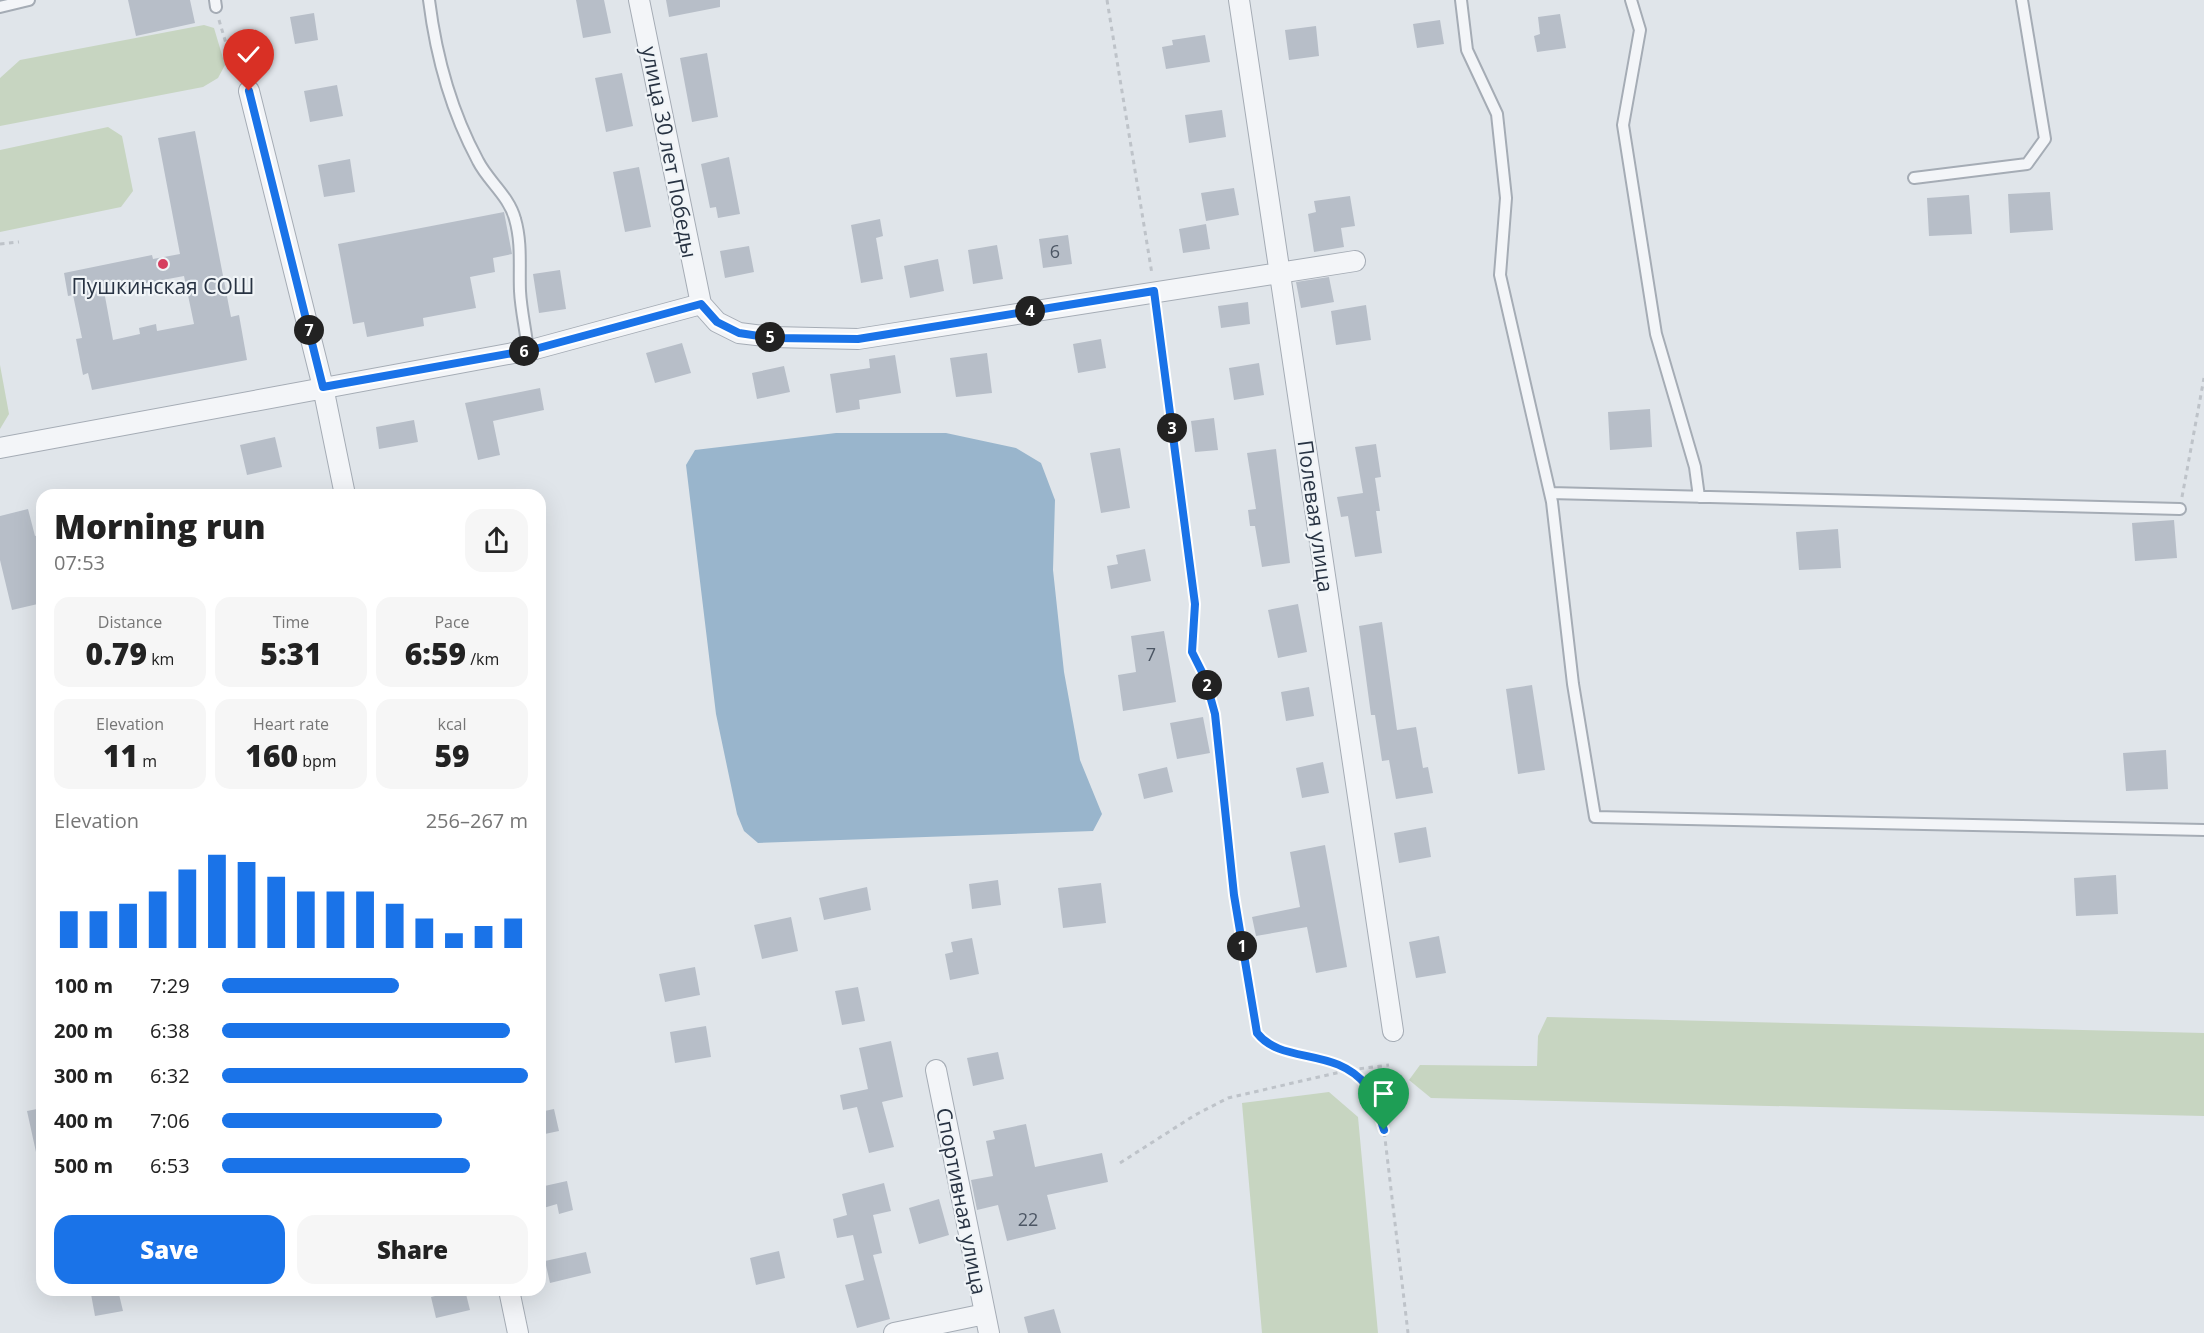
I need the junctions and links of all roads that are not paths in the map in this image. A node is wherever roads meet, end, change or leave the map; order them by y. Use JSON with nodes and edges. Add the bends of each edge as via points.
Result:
{"nodes":[{"id":1,"x":29,"y":0,"type":"edge"},
{"id":2,"x":429,"y":0,"type":"edge"},
{"id":3,"x":639,"y":0,"type":"edge"},
{"id":4,"x":1239,"y":0,"type":"edge"},
{"id":5,"x":1461,"y":0,"type":"edge"},
{"id":6,"x":1631,"y":0,"type":"edge"},
{"id":7,"x":2022,"y":0,"type":"edge"},
{"id":8,"x":0,"y":7,"type":"edge"},
{"id":9,"x":249,"y":91,"type":"road end"},
{"id":10,"x":1914,"y":178,"type":"dead end"},
{"id":11,"x":1355,"y":261,"type":"dead end"},
{"id":12,"x":1280,"y":271,"type":"junction"},
{"id":13,"x":701,"y":304,"type":"junction"},
{"id":14,"x":528,"y":351,"type":"junction"},
{"id":15,"x":323,"y":387,"type":"junction"},
{"id":16,"x":0,"y":448,"type":"edge"},
{"id":17,"x":344,"y":489,"type":"edge"},
{"id":18,"x":1550,"y":493,"type":"junction"},
{"id":19,"x":1698,"y":497,"type":"junction"},
{"id":20,"x":2180,"y":509,"type":"road end"},
{"id":21,"x":2204,"y":830,"type":"edge"},
{"id":22,"x":1393,"y":1031,"type":"dead end"},
{"id":23,"x":936,"y":1070,"type":"dead end"},
{"id":24,"x":510,"y":1296,"type":"edge"},
{"id":25,"x":987,"y":1324,"type":"edge"},
{"id":26,"x":518,"y":1333,"type":"edge"},
{"id":27,"x":894,"y":1333,"type":"edge"}],
"edges":[{"from":1,"to":8,"type":"lane"},
{"from":2,"to":14,"type":"lane","via":[[434,40],[460,126],[515,218],[522,257],[520,292]]},
{"from":3,"to":13,"type":"street","name":"улица 30 лет Победы"},
{"from":4,"to":12,"type":"street","name":"Полевая улица"},
{"from":5,"to":18,"type":"lane","via":[[1467,50],[1497,114],[1506,198],[1500,275]]},
{"from":6,"to":19,"type":"lane","via":[[1640,30],[1623,125],[1656,334],[1695,467]]},
{"from":7,"to":10,"type":"lane","via":[[2045,139],[2027,164]]},
{"from":9,"to":15,"type":"street"},
{"from":11,"to":12,"type":"street"},
{"from":12,"to":13,"type":"street","via":[[858,339],[772,338],[739,333],[717,322]]},
{"from":12,"to":22,"type":"street","name":"Полевая улица"},
{"from":13,"to":14,"type":"street"},
{"from":14,"to":15,"type":"street"},
{"from":15,"to":16,"type":"street"},
{"from":15,"to":17,"type":"street"},
{"from":18,"to":19,"type":"lane"},
{"from":18,"to":21,"type":"lane","via":[[1573,684],[1595,817]]},
{"from":19,"to":20,"type":"lane"},
{"from":23,"to":25,"type":"street","name":"Спортивная улица"},
{"from":24,"to":26,"type":"street"},
{"from":25,"to":27,"type":"street"}]}
